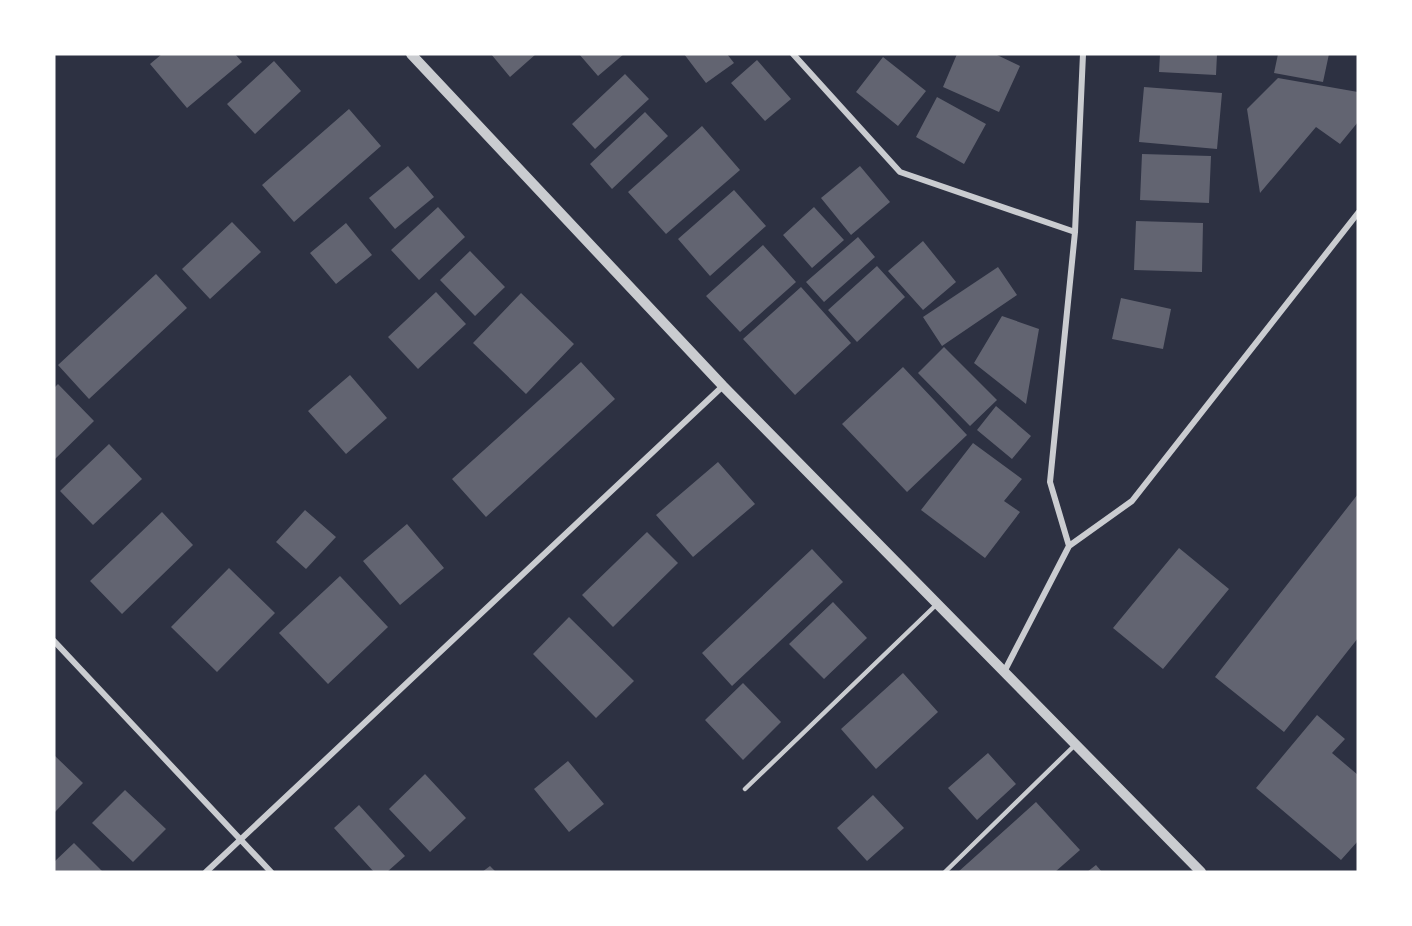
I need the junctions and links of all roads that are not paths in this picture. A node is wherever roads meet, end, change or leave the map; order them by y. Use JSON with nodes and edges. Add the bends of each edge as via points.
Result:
{"nodes":[{"id":1,"x":411,"y":54,"type":"edge"},
{"id":2,"x":793,"y":54,"type":"edge"},
{"id":3,"x":1083,"y":54,"type":"edge"},
{"id":4,"x":1358,"y":213,"type":"edge"},
{"id":5,"x":1076,"y":232,"type":"junction"},
{"id":6,"x":723,"y":386,"type":"junction"},
{"id":7,"x":1069,"y":546,"type":"junction"},
{"id":8,"x":937,"y":604,"type":"junction"},
{"id":9,"x":54,"y":641,"type":"edge"},
{"id":10,"x":1004,"y":673,"type":"junction"},
{"id":11,"x":1075,"y":745,"type":"junction"},
{"id":12,"x":745,"y":789,"type":"dead end"},
{"id":13,"x":241,"y":841,"type":"junction"},
{"id":14,"x":206,"y":872,"type":"edge"},
{"id":15,"x":271,"y":872,"type":"edge"},
{"id":16,"x":945,"y":872,"type":"edge"},
{"id":17,"x":1201,"y":872,"type":"edge"}],
"edges":[{"from":1,"to":6,"type":"street"},
{"from":2,"to":5,"type":"street","via":[[900,172]]},
{"from":3,"to":5,"type":"street"},
{"from":4,"to":7,"type":"street","via":[[1132,501]]},
{"from":5,"to":7,"type":"street","via":[[1050,482]]},
{"from":6,"to":8,"type":"street"},
{"from":6,"to":13,"type":"street"},
{"from":7,"to":10,"type":"street"},
{"from":8,"to":10,"type":"street"},
{"from":8,"to":12,"type":"lane"},
{"from":9,"to":13,"type":"street"},
{"from":10,"to":11,"type":"street"},
{"from":11,"to":16,"type":"lane"},
{"from":11,"to":17,"type":"street"},
{"from":13,"to":14,"type":"street"},
{"from":13,"to":15,"type":"street"}]}
